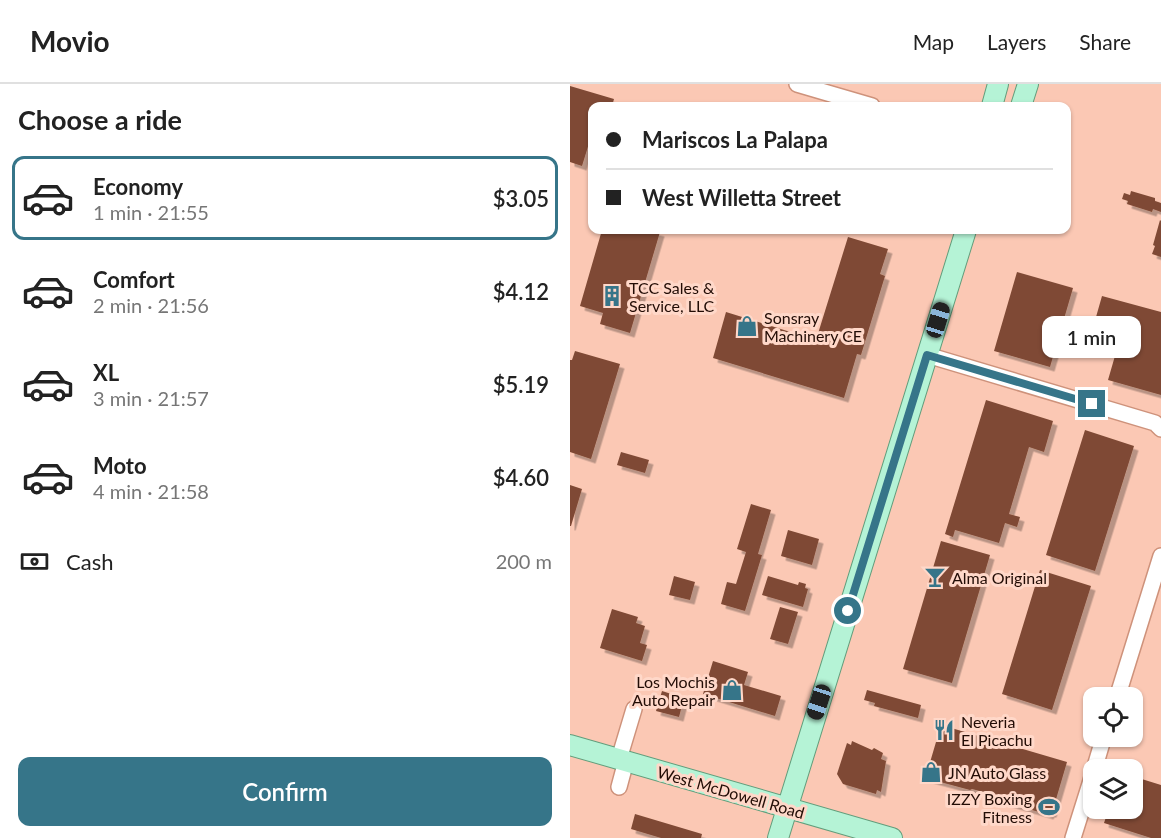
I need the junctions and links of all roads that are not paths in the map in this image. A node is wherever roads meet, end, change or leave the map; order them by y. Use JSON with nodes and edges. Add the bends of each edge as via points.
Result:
{"nodes":[{"id":1,"x":797,"y":84,"type":"edge"},
{"id":2,"x":999,"y":84,"type":"edge"},
{"id":3,"x":1028,"y":84,"type":"edge"},
{"id":4,"x":858,"y":102,"type":"edge"},
{"id":5,"x":993,"y":102,"type":"edge"},
{"id":6,"x":1022,"y":102,"type":"edge"},
{"id":7,"x":965,"y":234,"type":"edge"},
{"id":8,"x":927,"y":355,"type":"junction"},
{"id":9,"x":1161,"y":429,"type":"edge"},
{"id":10,"x":1161,"y":556,"type":"edge"},
{"id":11,"x":1120,"y":687,"type":"edge"},
{"id":12,"x":634,"y":709,"type":"dead end"},
{"id":13,"x":570,"y":744,"type":"edge"},
{"id":14,"x":622,"y":760,"type":"junction"},
{"id":15,"x":619,"y":787,"type":"dead end"},
{"id":16,"x":1083,"y":806,"type":"edge"},
{"id":17,"x":786,"y":808,"type":"junction"},
{"id":18,"x":778,"y":838,"type":"edge"},
{"id":19,"x":892,"y":838,"type":"edge"},
{"id":20,"x":1073,"y":838,"type":"edge"}],
"edges":[{"from":1,"to":4,"type":"street"},
{"from":2,"to":5,"type":"main road"},
{"from":3,"to":6,"type":"main road"},
{"from":7,"to":8,"type":"main road"},
{"from":8,"to":9,"type":"street","via":[[1155,423]]},
{"from":8,"to":17,"type":"main road"},
{"from":10,"to":11,"type":"street"},
{"from":12,"to":14,"type":"street"},
{"from":13,"to":14,"type":"main road","name":"West McDowell Road"},
{"from":14,"to":15,"type":"street"},
{"from":14,"to":17,"type":"main road","name":"West McDowell Road"},
{"from":16,"to":20,"type":"street"},
{"from":17,"to":18,"type":"main road"},
{"from":17,"to":19,"type":"main road","name":"West McDowell Road"}]}
